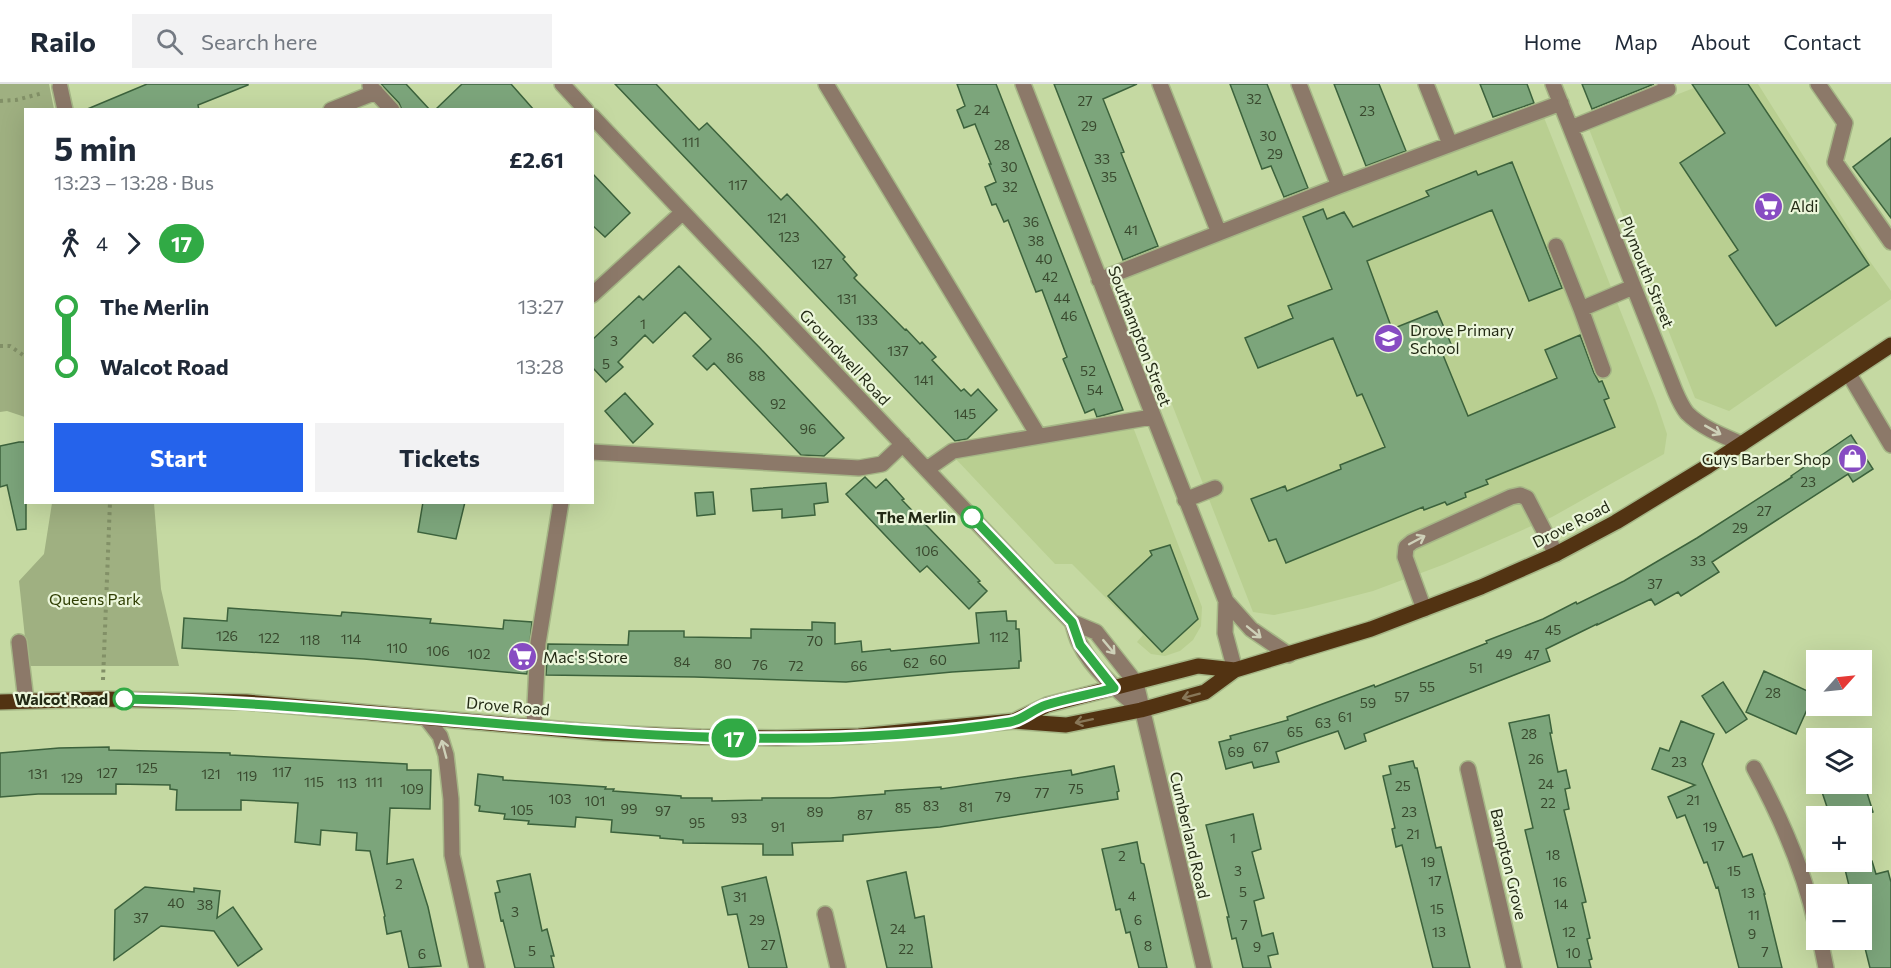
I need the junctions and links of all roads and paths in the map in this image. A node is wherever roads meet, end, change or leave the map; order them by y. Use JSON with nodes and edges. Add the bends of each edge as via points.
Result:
{"nodes":[{"id":1,"x":562,"y":84,"type":"edge"},
{"id":2,"x":826,"y":84,"type":"edge"},
{"id":3,"x":1023,"y":84,"type":"edge"},
{"id":4,"x":1160,"y":84,"type":"edge"},
{"id":5,"x":1299,"y":84,"type":"edge"},
{"id":6,"x":1426,"y":84,"type":"edge"},
{"id":7,"x":1553,"y":84,"type":"edge"},
{"id":8,"x":1665,"y":84,"type":"edge"},
{"id":9,"x":1822,"y":86,"type":"edge"},
{"id":10,"x":60,"y":87,"type":"edge"},
{"id":11,"x":372,"y":88,"type":"edge"},
{"id":12,"x":0,"y":101,"type":"edge"},
{"id":13,"x":1561,"y":103,"type":"junction"},
{"id":14,"x":65,"y":108,"type":"edge"},
{"id":15,"x":335,"y":108,"type":"edge"},
{"id":16,"x":390,"y":108,"type":"edge"},
{"id":17,"x":584,"y":108,"type":"edge"},
{"id":18,"x":594,"y":118,"type":"edge"},
{"id":19,"x":1571,"y":128,"type":"junction"},
{"id":20,"x":1450,"y":144,"type":"junction"},
{"id":21,"x":1339,"y":186,"type":"junction"},
{"id":22,"x":683,"y":212,"type":"junction"},
{"id":23,"x":1219,"y":233,"type":"junction"},
{"id":24,"x":1891,"y":242,"type":"edge"},
{"id":25,"x":1556,"y":246,"type":"dead end"},
{"id":26,"x":1099,"y":280,"type":"junction"},
{"id":27,"x":1633,"y":286,"type":"junction"},
{"id":28,"x":594,"y":293,"type":"edge"},
{"id":29,"x":1581,"y":309,"type":"junction"},
{"id":30,"x":1891,"y":345,"type":"edge"},
{"id":31,"x":0,"y":346,"type":"edge"},
{"id":32,"x":24,"y":356,"type":"edge"},
{"id":33,"x":1603,"y":370,"type":"dead end"},
{"id":34,"x":1849,"y":374,"type":"junction"},
{"id":35,"x":1152,"y":417,"type":"junction"},
{"id":36,"x":1038,"y":435,"type":"junction"},
{"id":37,"x":903,"y":444,"type":"junction"},
{"id":38,"x":1742,"y":444,"type":"junction"},
{"id":39,"x":1891,"y":445,"type":"edge"},
{"id":40,"x":594,"y":452,"type":"edge"},
{"id":41,"x":927,"y":470,"type":"junction"},
{"id":42,"x":1215,"y":488,"type":"dead end"},
{"id":43,"x":1185,"y":500,"type":"junction"},
{"id":44,"x":110,"y":504,"type":"edge"},
{"id":45,"x":561,"y":504,"type":"edge"},
{"id":46,"x":1556,"y":554,"type":"junction"},
{"id":47,"x":1226,"y":601,"type":"junction"},
{"id":48,"x":1424,"y":609,"type":"junction"},
{"id":49,"x":1072,"y":622,"type":"junction"},
{"id":50,"x":19,"y":642,"type":"dead end"},
{"id":51,"x":1289,"y":655,"type":"junction"},
{"id":52,"x":1235,"y":670,"type":"junction"},
{"id":53,"x":1136,"y":683,"type":"junction"},
{"id":54,"x":1114,"y":688,"type":"junction"},
{"id":55,"x":103,"y":699,"type":"junction"},
{"id":56,"x":26,"y":701,"type":"junction"},
{"id":57,"x":0,"y":702,"type":"edge"},
{"id":58,"x":1141,"y":710,"type":"junction"},
{"id":59,"x":426,"y":718,"type":"junction"},
{"id":60,"x":1014,"y":721,"type":"junction"},
{"id":61,"x":534,"y":726,"type":"junction"},
{"id":62,"x":1754,"y":768,"type":"dead end"},
{"id":63,"x":1468,"y":769,"type":"dead end"},
{"id":64,"x":1806,"y":893,"type":"edge"},
{"id":65,"x":825,"y":914,"type":"dead end"},
{"id":66,"x":1822,"y":950,"type":"edge"},
{"id":67,"x":477,"y":968,"type":"edge"},
{"id":68,"x":838,"y":968,"type":"edge"},
{"id":69,"x":1204,"y":968,"type":"edge"},
{"id":70,"x":1514,"y":968,"type":"edge"},
{"id":71,"x":1826,"y":968,"type":"edge"}],
"edges":[{"from":1,"to":17,"type":"street"},
{"from":2,"to":36,"type":"street"},
{"from":3,"to":26,"type":"street","name":"Southampton Street"},
{"from":4,"to":23,"type":"street"},
{"from":5,"to":21,"type":"street"},
{"from":6,"to":20,"type":"street"},
{"from":7,"to":13,"type":"street","name":"Plymouth Street"},
{"from":8,"to":19,"type":"street","via":[[1668,89]]},
{"from":9,"to":24,"type":"street","via":[[1845,123],[1835,162]]},
{"from":10,"to":12,"type":"path"},
{"from":10,"to":14,"type":"street"},
{"from":11,"to":15,"type":"street"},
{"from":11,"to":16,"type":"street"},
{"from":13,"to":19,"type":"street","name":"Plymouth Street"},
{"from":13,"to":20,"type":"street"},
{"from":18,"to":22,"type":"street","name":"Groundwell Road"},
{"from":19,"to":27,"type":"street","name":"Plymouth Street"},
{"from":20,"to":21,"type":"street"},
{"from":21,"to":23,"type":"street"},
{"from":22,"to":28,"type":"street"},
{"from":22,"to":37,"type":"street","name":"Groundwell Road"},
{"from":23,"to":26,"type":"street"},
{"from":25,"to":29,"type":"street"},
{"from":26,"to":35,"type":"street","name":"Southampton Street"},
{"from":27,"to":29,"type":"street"},
{"from":27,"to":38,"type":"street","name":"Plymouth Street","one_way":true,"via":[[1686,411],[1703,425]]},
{"from":29,"to":33,"type":"street"},
{"from":30,"to":34,"type":"main road","name":"Drove Road"},
{"from":31,"to":32,"type":"path","via":[[10,346]]},
{"from":34,"to":38,"type":"main road","name":"Drove Road"},
{"from":34,"to":39,"type":"street"},
{"from":35,"to":36,"type":"street"},
{"from":35,"to":43,"type":"street","name":"Southampton Street"},
{"from":36,"to":41,"type":"street","via":[[953,451]]},
{"from":37,"to":40,"type":"street","via":[[882,464],[859,468]]},
{"from":37,"to":41,"type":"street","name":"Groundwell Road"},
{"from":38,"to":46,"type":"main road","name":"Drove Road"},
{"from":41,"to":49,"type":"street","name":"Groundwell Road"},
{"from":42,"to":43,"type":"street"},
{"from":43,"to":47,"type":"street","name":"Southampton Street"},
{"from":44,"to":55,"type":"path"},
{"from":45,"to":61,"type":"street","via":[[538,643]]},
{"from":46,"to":48,"type":"main road","name":"Drove Road"},
{"from":48,"to":46,"type":"street","one_way":true,"via":[[1405,557],[1406,547],[1510,497],[1527,498]]},
{"from":47,"to":51,"type":"street","name":"Southampton Street","one_way":true,"via":[[1251,629]]},
{"from":47,"to":52,"type":"street","name":"Southampton Street","via":[[1225,633]]},
{"from":48,"to":51,"type":"main road","name":"Drove Road"},
{"from":49,"to":53,"type":"street","name":"Groundwell Road","one_way":true,"via":[[1096,632]]},
{"from":49,"to":54,"type":"street","name":"Groundwell Road","via":[[1080,645]]},
{"from":50,"to":56,"type":"street"},
{"from":51,"to":52,"type":"main road","name":"Drove Road"},
{"from":52,"to":53,"type":"main road","name":"Drove Road","via":[[1198,666]]},
{"from":52,"to":58,"type":"main road","name":"Drove Road","one_way":true,"via":[[1205,692]]},
{"from":53,"to":54,"type":"main road","name":"Drove Road"},
{"from":53,"to":58,"type":"street","name":"Cumberland Road"},
{"from":54,"to":58,"type":"street","name":"Groundwell Road"},
{"from":54,"to":60,"type":"main road","name":"Drove Road","via":[[1047,705]]},
{"from":55,"to":56,"type":"main road","name":"Drove Road"},
{"from":55,"to":59,"type":"main road","name":"Drove Road","via":[[246,702]]},
{"from":56,"to":57,"type":"main road","name":"Drove Road"},
{"from":58,"to":60,"type":"main road","name":"Drove Road","one_way":true,"via":[[1066,725]]},
{"from":58,"to":69,"type":"street","name":"Cumberland Road"},
{"from":59,"to":61,"type":"main road","name":"Drove Road"},
{"from":67,"to":59,"type":"street","one_way":true,"via":[[452,855],[450,784],[444,746]]},
{"from":60,"to":61,"type":"main road","name":"Drove Road","via":[[816,738],[654,735]]},
{"from":62,"to":64,"type":"street","via":[[1777,812]]},
{"from":63,"to":70,"type":"street","name":"Bampton Grove"},
{"from":65,"to":68,"type":"street"},
{"from":66,"to":71,"type":"street"}]}
